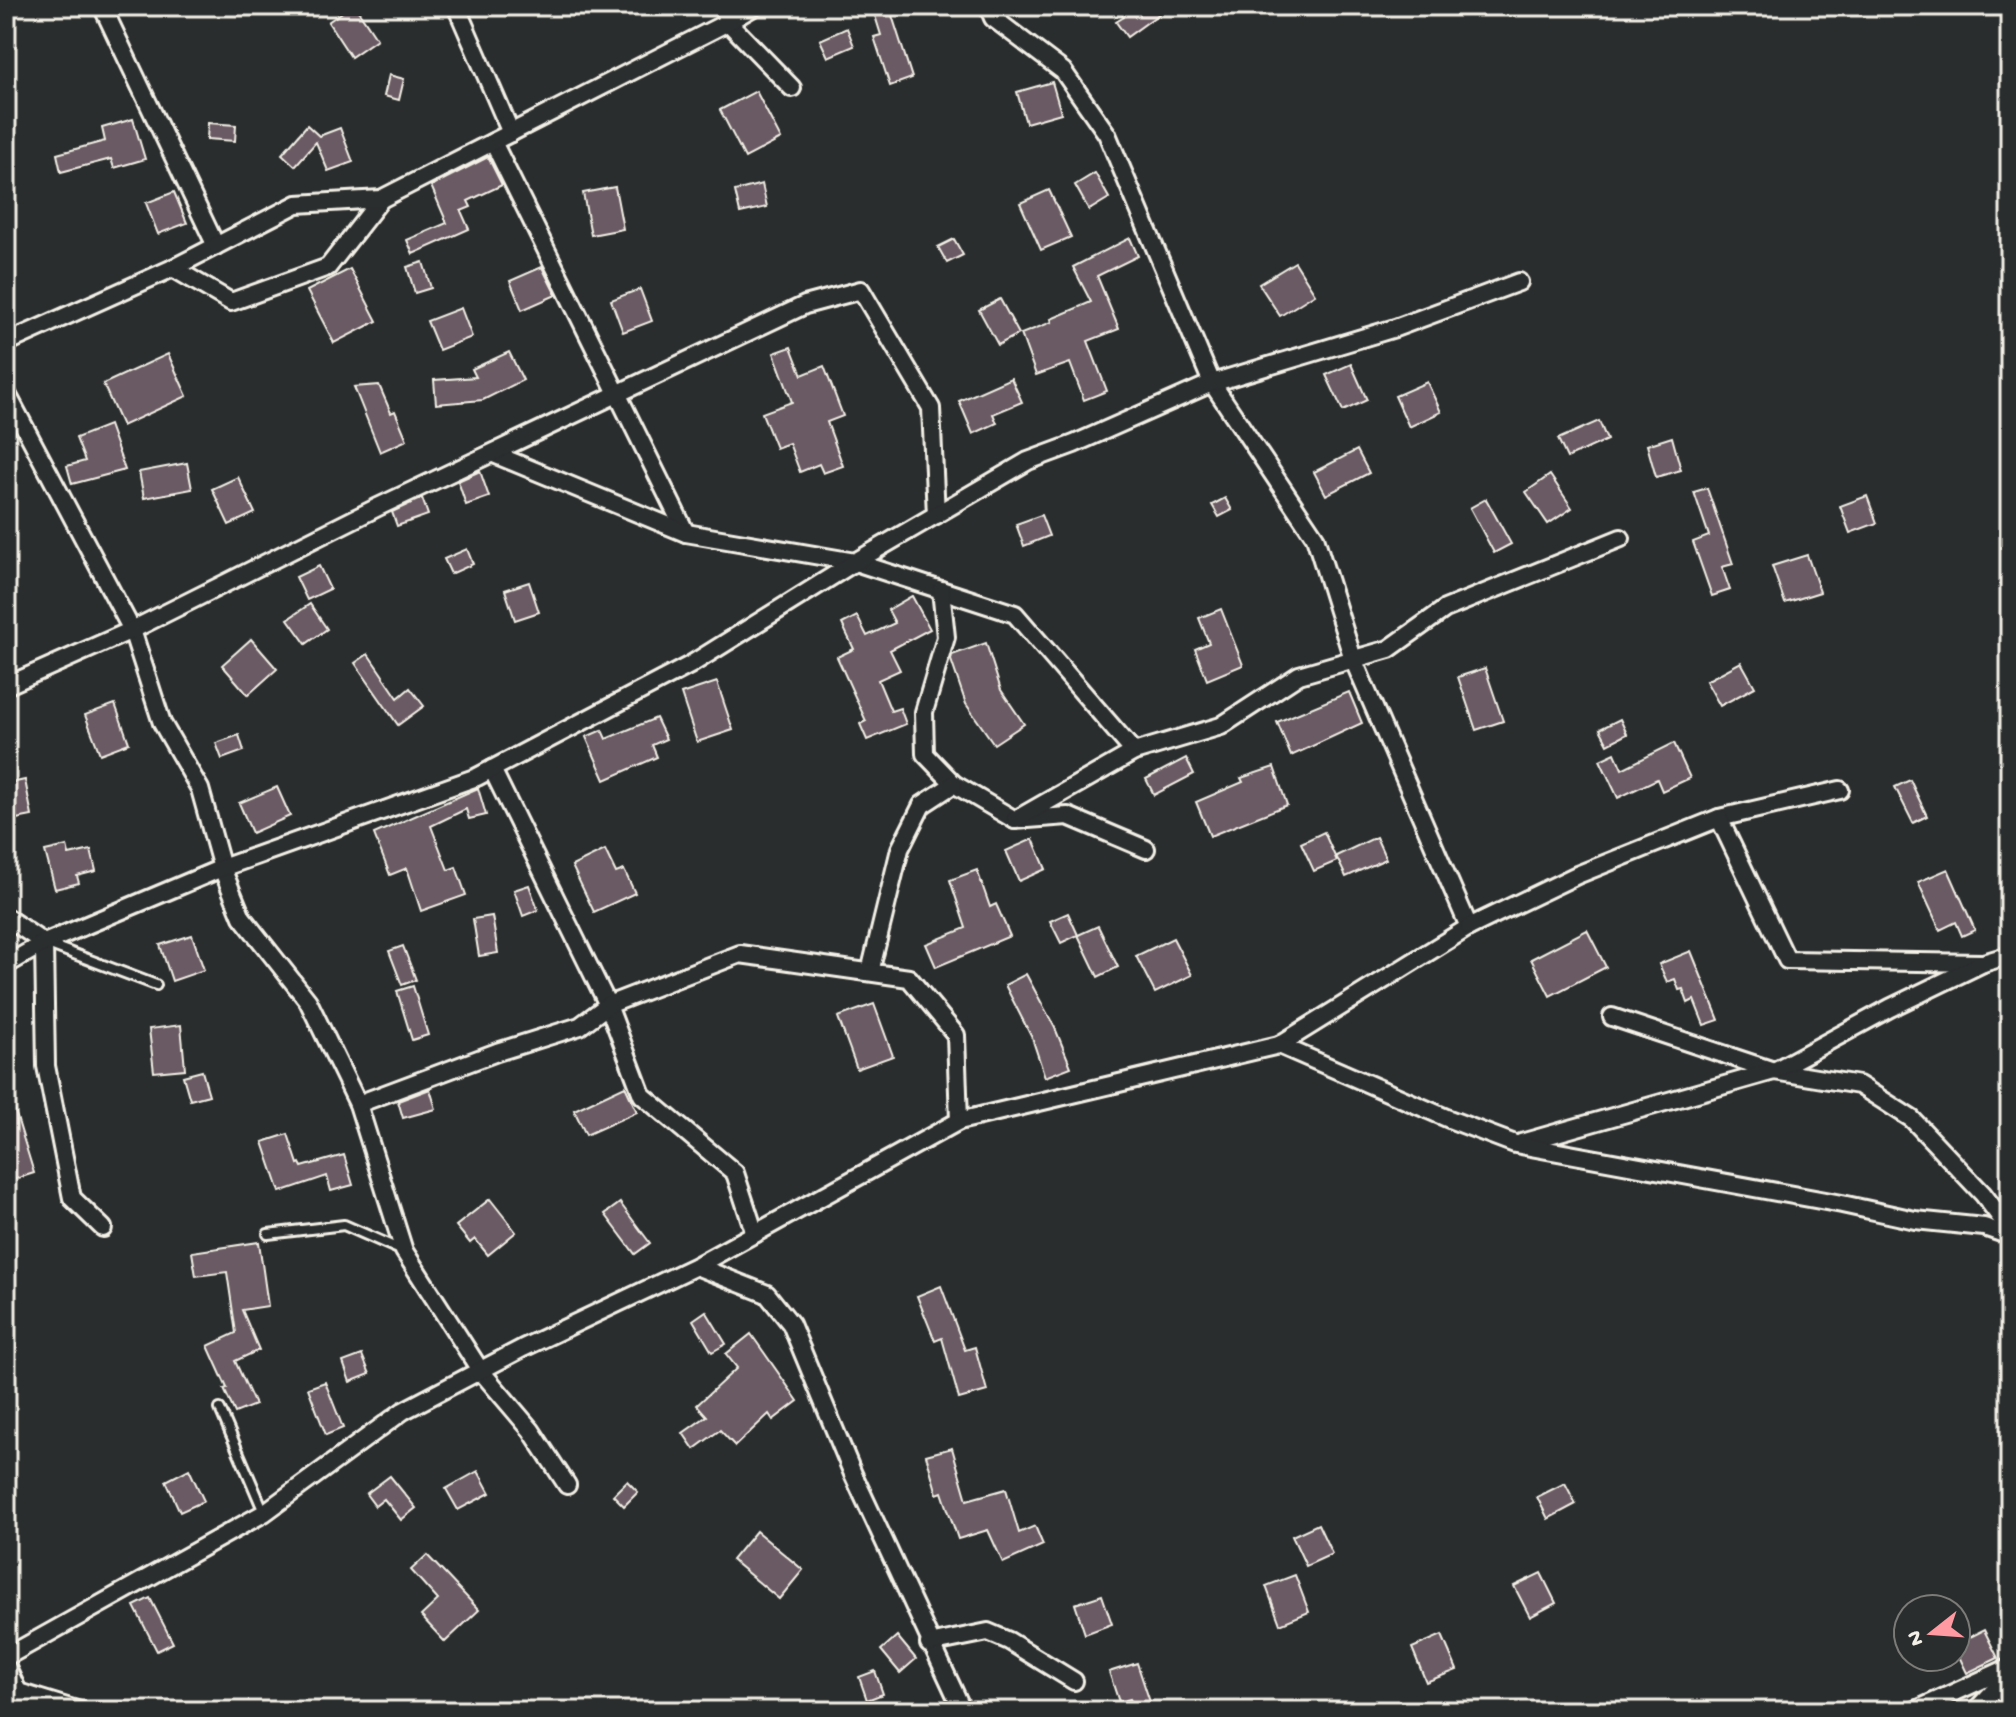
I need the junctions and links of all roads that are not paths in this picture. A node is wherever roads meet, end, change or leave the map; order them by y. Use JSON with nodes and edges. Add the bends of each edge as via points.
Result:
{"nodes":[{"id":1,"x":102,"y":6,"type":"edge"},
{"id":2,"x":456,"y":6,"type":"edge"},
{"id":3,"x":755,"y":6,"type":"edge"},
{"id":4,"x":988,"y":6,"type":"edge"},
{"id":5,"x":725,"y":14,"type":"edge"},
{"id":6,"x":792,"y":88,"type":"dead end"},
{"id":7,"x":511,"y":133,"type":"junction"},
{"id":8,"x":493,"y":142,"type":"junction"},
{"id":9,"x":381,"y":199,"type":"junction"},
{"id":10,"x":216,"y":246,"type":"junction"},
{"id":11,"x":173,"y":268,"type":"junction"},
{"id":12,"x":1519,"y":282,"type":"dead end"},
{"id":13,"x":6,"y":343,"type":"edge"},
{"id":14,"x":1212,"y":383,"type":"junction"},
{"id":15,"x":6,"y":392,"type":"edge"},
{"id":16,"x":619,"y":393,"type":"junction"},
{"id":17,"x":494,"y":454,"type":"junction"},
{"id":18,"x":936,"y":515,"type":"junction"},
{"id":19,"x":686,"y":533,"type":"junction"},
{"id":20,"x":1621,"y":538,"type":"dead end"},
{"id":21,"x":855,"y":562,"type":"junction"},
{"id":22,"x":941,"y":590,"type":"junction"},
{"id":23,"x":132,"y":630,"type":"junction"},
{"id":24,"x":1353,"y":659,"type":"junction"},
{"id":25,"x":6,"y":686,"type":"edge"},
{"id":26,"x":1134,"y":752,"type":"junction"},
{"id":27,"x":492,"y":769,"type":"junction"},
{"id":28,"x":954,"y":784,"type":"junction"},
{"id":29,"x":1840,"y":790,"type":"dead end"},
{"id":30,"x":1719,"y":818,"type":"junction"},
{"id":31,"x":1015,"y":820,"type":"junction"},
{"id":32,"x":1146,"y":849,"type":"dead end"},
{"id":33,"x":222,"y":868,"type":"junction"},
{"id":34,"x":6,"y":917,"type":"edge"},
{"id":35,"x":1469,"y":927,"type":"junction"},
{"id":36,"x":44,"y":943,"type":"junction"},
{"id":37,"x":2010,"y":955,"type":"edge"},
{"id":38,"x":1983,"y":963,"type":"junction"},
{"id":39,"x":6,"y":965,"type":"edge"},
{"id":40,"x":870,"y":972,"type":"junction"},
{"id":41,"x":156,"y":985,"type":"dead end"},
{"id":42,"x":608,"y":1005,"type":"junction"},
{"id":43,"x":1612,"y":1017,"type":"dead end"},
{"id":44,"x":1279,"y":1045,"type":"junction"},
{"id":45,"x":1774,"y":1071,"type":"junction"},
{"id":46,"x":358,"y":1104,"type":"junction"},
{"id":47,"x":959,"y":1121,"type":"junction"},
{"id":48,"x":1515,"y":1144,"type":"junction"},
{"id":49,"x":103,"y":1228,"type":"dead end"},
{"id":50,"x":2010,"y":1233,"type":"edge"},
{"id":51,"x":268,"y":1234,"type":"dead end"},
{"id":52,"x":755,"y":1234,"type":"junction"},
{"id":53,"x":404,"y":1251,"type":"junction"},
{"id":54,"x":696,"y":1266,"type":"junction"},
{"id":55,"x":480,"y":1370,"type":"junction"},
{"id":56,"x":220,"y":1409,"type":"dead end"},
{"id":57,"x":567,"y":1485,"type":"dead end"},
{"id":58,"x":264,"y":1513,"type":"junction"},
{"id":59,"x":929,"y":1644,"type":"junction"},
{"id":60,"x":6,"y":1657,"type":"edge"},
{"id":61,"x":6,"y":1666,"type":"edge"},
{"id":62,"x":2010,"y":1667,"type":"edge"},
{"id":63,"x":2010,"y":1674,"type":"edge"},
{"id":64,"x":1074,"y":1681,"type":"dead end"},
{"id":65,"x":18,"y":1692,"type":"junction"},
{"id":66,"x":27,"y":1711,"type":"edge"},
{"id":67,"x":80,"y":1711,"type":"edge"},
{"id":68,"x":963,"y":1711,"type":"edge"},
{"id":69,"x":1914,"y":1711,"type":"edge"},
{"id":70,"x":1975,"y":1711,"type":"edge"}],
"edges":[{"from":1,"to":10,"type":"street"},
{"from":2,"to":7,"type":"street"},
{"from":3,"to":5,"type":"street"},
{"from":4,"to":14,"type":"street","via":[[993,18],[1063,71],[1107,134]]},
{"from":5,"to":6,"type":"street"},
{"from":5,"to":7,"type":"street"},
{"from":7,"to":8,"type":"street"},
{"from":8,"to":9,"type":"street"},
{"from":8,"to":16,"type":"street"},
{"from":9,"to":10,"type":"street","via":[[297,204]]},
{"from":9,"to":11,"type":"street","via":[[328,267],[231,302]]},
{"from":10,"to":11,"type":"street"},
{"from":11,"to":13,"type":"street"},
{"from":12,"to":14,"type":"street","via":[[1395,328]]},
{"from":14,"to":18,"type":"street","via":[[1028,461]]},
{"from":14,"to":24,"type":"street","via":[[1315,537]]},
{"from":15,"to":23,"type":"street"},
{"from":16,"to":17,"type":"street"},
{"from":16,"to":18,"type":"street","via":[[805,305],[861,290],[931,408]]},
{"from":16,"to":19,"type":"street"},
{"from":17,"to":19,"type":"street"},
{"from":17,"to":23,"type":"street"},
{"from":18,"to":21,"type":"street"},
{"from":19,"to":21,"type":"street"},
{"from":20,"to":24,"type":"street","via":[[1445,609],[1389,649]]},
{"from":21,"to":22,"type":"street"},
{"from":21,"to":27,"type":"street","via":[[690,665]]},
{"from":22,"to":26,"type":"street","via":[[1015,614]]},
{"from":22,"to":28,"type":"street","via":[[946,637],[924,712],[925,754]]},
{"from":23,"to":25,"type":"street"},
{"from":23,"to":33,"type":"street","via":[[162,723],[200,789]]},
{"from":24,"to":26,"type":"street","via":[[1299,675],[1221,726]]},
{"from":24,"to":35,"type":"street"},
{"from":26,"to":31,"type":"street"},
{"from":27,"to":33,"type":"street"},
{"from":27,"to":42,"type":"street"},
{"from":28,"to":31,"type":"street"},
{"from":28,"to":40,"type":"street","via":[[922,805],[900,849]]},
{"from":29,"to":30,"type":"street"},
{"from":30,"to":35,"type":"street","via":[[1577,875]]},
{"from":30,"to":38,"type":"street","via":[[1787,960]]},
{"from":31,"to":32,"type":"street","via":[[1068,816]]},
{"from":33,"to":36,"type":"street"},
{"from":33,"to":46,"type":"street","via":[[242,917],[308,1001]]},
{"from":34,"to":36,"type":"street"},
{"from":35,"to":44,"type":"street"},
{"from":36,"to":39,"type":"street"},
{"from":36,"to":41,"type":"lane"},
{"from":36,"to":49,"type":"street","via":[[46,1066],[72,1198]]},
{"from":37,"to":38,"type":"street"},
{"from":38,"to":45,"type":"street"},
{"from":40,"to":42,"type":"street","via":[[740,954]]},
{"from":40,"to":47,"type":"street","via":[[909,978],[956,1035]]},
{"from":42,"to":46,"type":"street","via":[[580,1026]]},
{"from":42,"to":52,"type":"street","via":[[642,1095],[735,1173]]},
{"from":43,"to":45,"type":"street"},
{"from":44,"to":47,"type":"street"},
{"from":44,"to":48,"type":"street"},
{"from":45,"to":48,"type":"street"},
{"from":45,"to":50,"type":"street","via":[[1859,1085],[1912,1119],[1983,1194]]},
{"from":46,"to":53,"type":"street"},
{"from":47,"to":52,"type":"street"},
{"from":48,"to":50,"type":"street","via":[[1915,1220]]},
{"from":51,"to":53,"type":"lane","via":[[344,1225]]},
{"from":52,"to":54,"type":"street"},
{"from":53,"to":55,"type":"street"},
{"from":54,"to":55,"type":"street"},
{"from":54,"to":59,"type":"street","via":[[767,1294],[791,1324]]},
{"from":55,"to":57,"type":"street","via":[[531,1430]]},
{"from":55,"to":58,"type":"street","via":[[403,1411]]},
{"from":56,"to":58,"type":"lane"},
{"from":58,"to":60,"type":"street"},
{"from":59,"to":64,"type":"street","via":[[988,1632]]},
{"from":59,"to":68,"type":"street"},
{"from":61,"to":65,"type":"street"},
{"from":62,"to":69,"type":"street"},
{"from":63,"to":70,"type":"street"},
{"from":65,"to":66,"type":"street"},
{"from":65,"to":67,"type":"street"}]}
